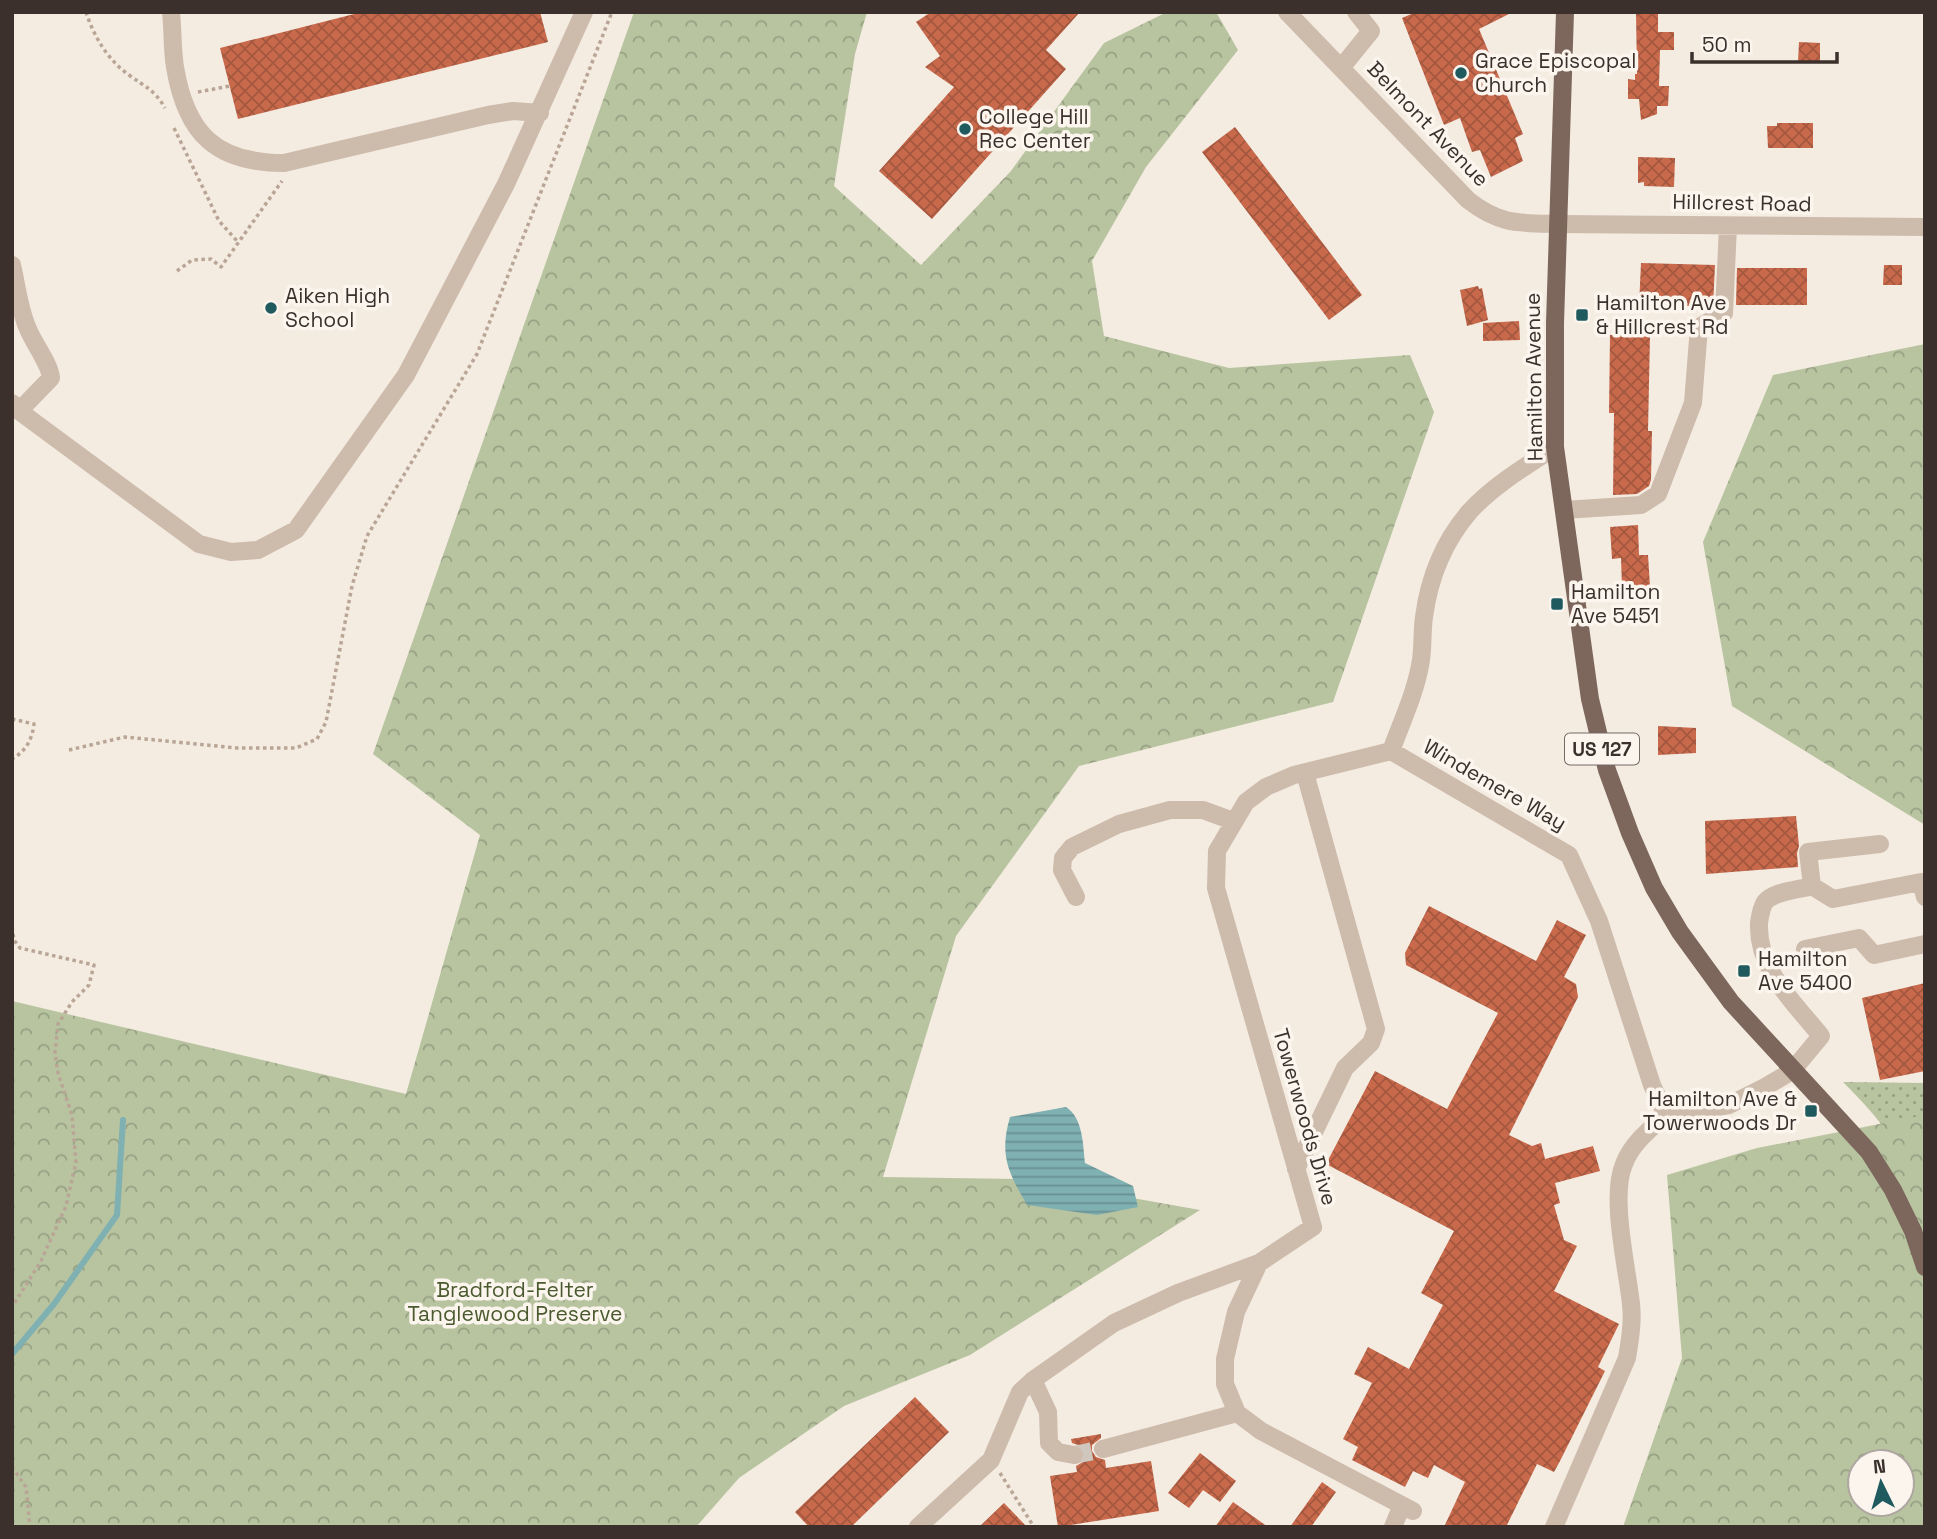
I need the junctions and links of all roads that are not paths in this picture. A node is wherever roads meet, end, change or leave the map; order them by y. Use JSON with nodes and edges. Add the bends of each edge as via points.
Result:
{"nodes":[{"id":1,"x":171,"y":12,"type":"edge"},
{"id":2,"x":584,"y":12,"type":"edge"},
{"id":3,"x":1356,"y":12,"type":"edge"},
{"id":4,"x":1565,"y":12,"type":"edge"},
{"id":5,"x":1292,"y":14,"type":"edge"},
{"id":6,"x":1341,"y":68,"type":"junction"},
{"id":7,"x":540,"y":113,"type":"junction"},
{"id":8,"x":1558,"y":224,"type":"junction"},
{"id":9,"x":1728,"y":226,"type":"junction"},
{"id":10,"x":1925,"y":228,"type":"edge"},
{"id":11,"x":12,"y":265,"type":"edge"},
{"id":12,"x":16,"y":407,"type":"edge"},
{"id":13,"x":1555,"y":446,"type":"junction"},
{"id":14,"x":1564,"y":510,"type":"junction"},
{"id":15,"x":1391,"y":751,"type":"junction"},
{"id":16,"x":1305,"y":773,"type":"junction"},
{"id":17,"x":1233,"y":821,"type":"junction"},
{"id":18,"x":1880,"y":844,"type":"dead end"},
{"id":19,"x":1812,"y":886,"type":"junction"},
{"id":20,"x":1076,"y":897,"type":"dead end"},
{"id":21,"x":1925,"y":897,"type":"edge"},
{"id":22,"x":1925,"y":944,"type":"edge"},
{"id":23,"x":1805,"y":949,"type":"dead end"},
{"id":24,"x":1792,"y":1071,"type":"junction"},
{"id":25,"x":1666,"y":1115,"type":"junction"},
{"id":26,"x":1296,"y":1169,"type":"junction"},
{"id":27,"x":1259,"y":1263,"type":"junction"},
{"id":28,"x":1925,"y":1267,"type":"edge"},
{"id":29,"x":1032,"y":1380,"type":"junction"},
{"id":30,"x":1237,"y":1413,"type":"junction"},
{"id":31,"x":1103,"y":1450,"type":"tunnel mouth"},
{"id":32,"x":1074,"y":1455,"type":"dead end"},
{"id":33,"x":918,"y":1527,"type":"edge"},
{"id":34,"x":1393,"y":1527,"type":"edge"},
{"id":35,"x":1554,"y":1527,"type":"edge"}],
"edges":[{"from":1,"to":7,"type":"street","via":[[175,66],[196,126],[213,145],[239,159],[284,163],[488,115]]},
{"from":2,"to":7,"type":"street"},
{"from":3,"to":6,"type":"street","via":[[1371,32]]},
{"from":4,"to":8,"type":"main road","name":"Hamilton Avenue","number":"US 127"},
{"from":5,"to":6,"type":"street","name":"Belmont Avenue"},
{"from":6,"to":8,"type":"street","name":"Belmont Avenue","via":[[1478,207],[1494,218],[1515,223]]},
{"from":7,"to":12,"type":"street","via":[[406,375],[296,530],[258,550],[231,552],[199,544]]},
{"from":8,"to":9,"type":"street","name":"Hillcrest Road"},
{"from":8,"to":13,"type":"main road","name":"Hamilton Avenue","number":"US 127"},
{"from":9,"to":10,"type":"street","name":"Hillcrest Road"},
{"from":9,"to":14,"type":"street","via":[[1724,313],[1699,327],[1693,403],[1657,495],[1642,505]]},
{"from":11,"to":12,"type":"street","via":[[26,326],[51,378]]},
{"from":13,"to":14,"type":"main road","name":"Hamilton Avenue","number":"US 127"},
{"from":13,"to":15,"type":"street","name":"Windemere Way","via":[[1510,476],[1470,511],[1447,545],[1431,580],[1414,691]]},
{"from":14,"to":24,"type":"main road","name":"Hamilton Avenue","number":"US 127","via":[[1590,699],[1607,771],[1630,833],[1680,932],[1731,1002]]},
{"from":15,"to":16,"type":"street","name":"Towerwoods Drive"},
{"from":15,"to":25,"type":"street","name":"Windemere Way","via":[[1569,855],[1599,921]]},
{"from":16,"to":17,"type":"street","name":"Towerwoods Drive","via":[[1266,787],[1246,802]]},
{"from":16,"to":26,"type":"street","via":[[1376,1029],[1371,1044],[1345,1068]]},
{"from":17,"to":20,"type":"street","via":[[1203,810],[1170,810],[1119,824],[1072,847],[1063,858],[1062,870]]},
{"from":17,"to":26,"type":"street","name":"Towerwoods Drive","via":[[1217,851],[1216,888]]},
{"from":18,"to":19,"type":"street","via":[[1808,852]]},
{"from":19,"to":21,"type":"street","via":[[1833,899],[1921,882]]},
{"from":19,"to":24,"type":"street","via":[[1773,897],[1764,903],[1760,915],[1762,956],[1767,966],[1821,1036]]},
{"from":22,"to":23,"type":"street","via":[[1874,955],[1859,938]]},
{"from":24,"to":25,"type":"street","via":[[1729,1105]]},
{"from":24,"to":28,"type":"main road","name":"Hamilton Avenue","number":"US 127","via":[[1869,1152],[1913,1231]]},
{"from":25,"to":35,"type":"street","via":[[1642,1135],[1624,1165],[1620,1217],[1632,1330],[1627,1358]]},
{"from":26,"to":27,"type":"street","name":"Towerwoods Drive","via":[[1313,1227]]},
{"from":27,"to":29,"type":"street","name":"Towerwoods Drive","via":[[1114,1323]]},
{"from":27,"to":30,"type":"street","via":[[1237,1312],[1225,1359],[1224,1384]]},
{"from":29,"to":32,"type":"street","via":[[1048,1412],[1049,1443],[1058,1452]]},
{"from":29,"to":33,"type":"street","name":"Towerwoods Drive","via":[[1020,1392],[991,1460]]},
{"from":30,"to":31,"type":"street"},
{"from":30,"to":34,"type":"street","via":[[1261,1431],[1408,1508]]}]}
